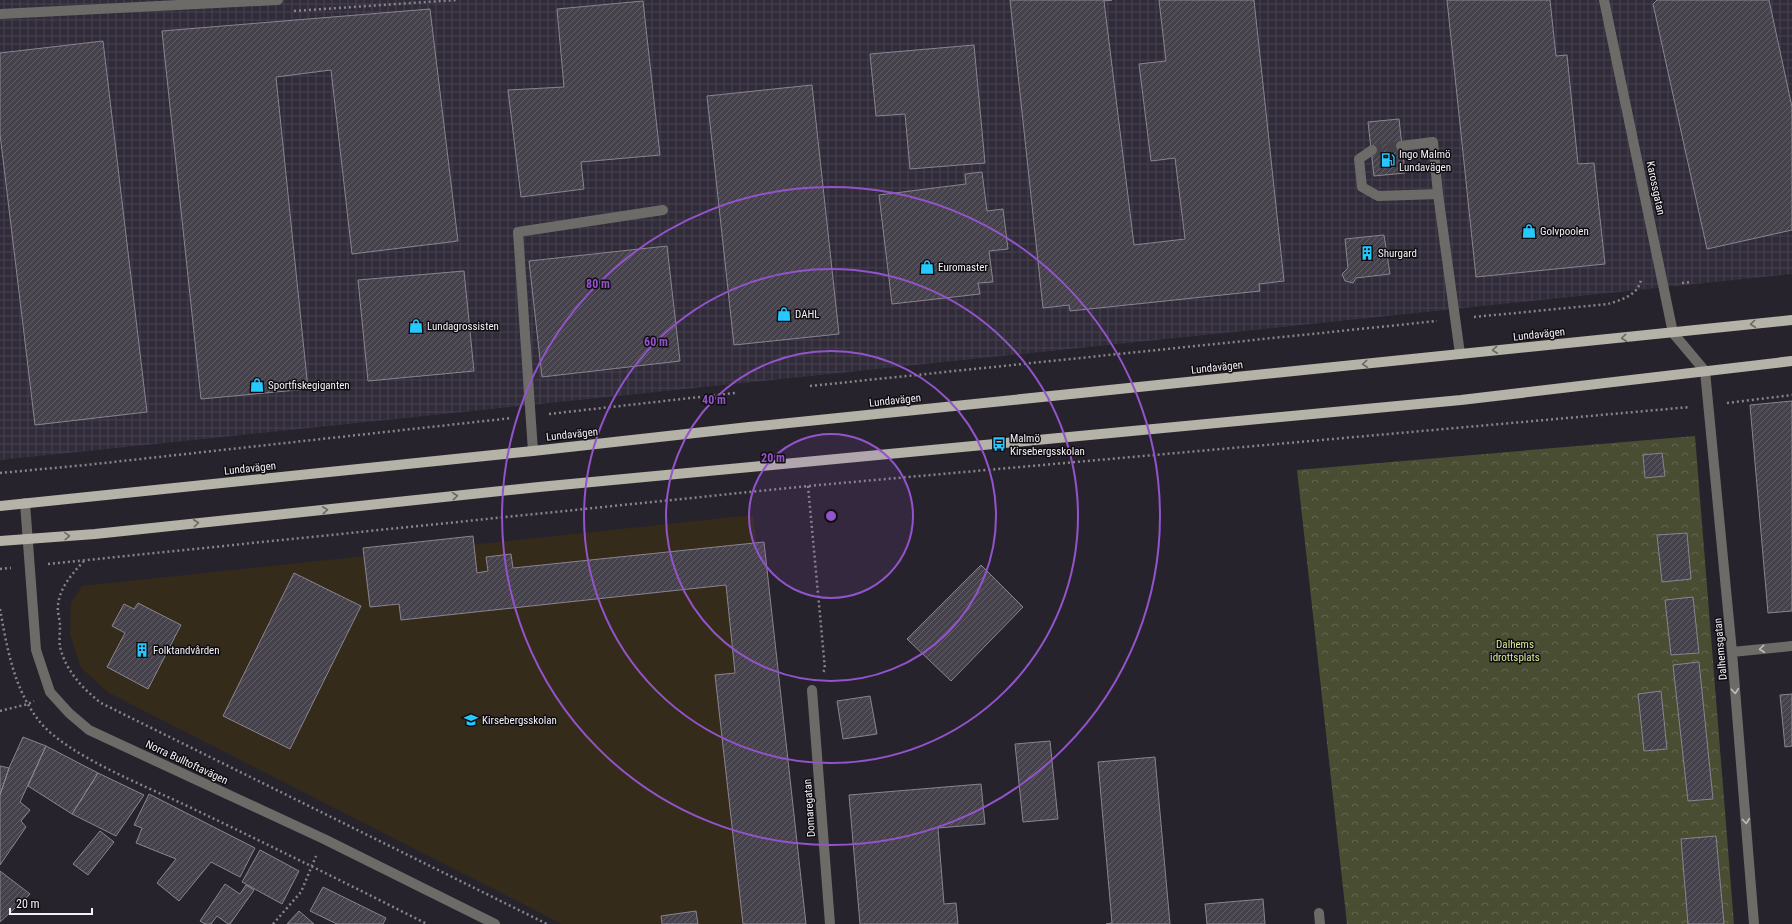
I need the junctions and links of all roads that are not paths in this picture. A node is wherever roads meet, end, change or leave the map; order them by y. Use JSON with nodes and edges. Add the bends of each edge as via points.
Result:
{"nodes":[{"id":1,"x":278,"y":0,"type":"edge"},
{"id":2,"x":1604,"y":0,"type":"edge"},
{"id":3,"x":0,"y":14,"type":"edge"},
{"id":4,"x":1401,"y":146,"type":"tunnel mouth"},
{"id":5,"x":1372,"y":150,"type":"tunnel mouth"},
{"id":6,"x":1438,"y":194,"type":"junction"},
{"id":7,"x":663,"y":210,"type":"dead end"},
{"id":8,"x":1792,"y":320,"type":"edge"},
{"id":9,"x":1673,"y":333,"type":"junction"},
{"id":10,"x":1460,"y":354,"type":"junction"},
{"id":11,"x":1792,"y":361,"type":"edge"},
{"id":12,"x":1705,"y":371,"type":"junction"},
{"id":13,"x":533,"y":451,"type":"junction"},
{"id":14,"x":25,"y":503,"type":"junction"},
{"id":15,"x":0,"y":506,"type":"edge"},
{"id":16,"x":28,"y":539,"type":"junction"},
{"id":17,"x":0,"y":541,"type":"edge"},
{"id":18,"x":1792,"y":646,"type":"edge"},
{"id":19,"x":1732,"y":652,"type":"junction"},
{"id":20,"x":812,"y":690,"type":"road end"},
{"id":21,"x":1320,"y":913,"type":"dead end"},
{"id":22,"x":495,"y":924,"type":"edge"},
{"id":23,"x":830,"y":924,"type":"edge"},
{"id":24,"x":1320,"y":924,"type":"edge"},
{"id":25,"x":1754,"y":924,"type":"edge"}],
"edges":[{"from":1,"to":3,"type":"street"},
{"from":2,"to":9,"type":"street","name":"Karossgatan"},
{"from":4,"to":6,"type":"street","via":[[1433,142]]},
{"from":5,"to":6,"type":"street","via":[[1359,159],[1362,187],[1378,196]]},
{"from":6,"to":10,"type":"street"},
{"from":7,"to":13,"type":"street","via":[[518,232]]},
{"from":8,"to":9,"type":"main road","name":"Lundavägen","one_way":true},
{"from":9,"to":10,"type":"main road","name":"Lundavägen","one_way":true},
{"from":9,"to":12,"type":"street","name":"Karossgatan"},
{"from":10,"to":13,"type":"main road","name":"Lundavägen","one_way":true},
{"from":11,"to":12,"type":"main road"},
{"from":16,"to":12,"type":"main road","one_way":true,"via":[[539,487],[1461,400]]},
{"from":12,"to":19,"type":"street","name":"Dalhemsgatan"},
{"from":13,"to":14,"type":"main road","name":"Lundavägen"},
{"from":14,"to":15,"type":"main road","name":"Lundavägen"},
{"from":14,"to":16,"type":"street","name":"Norra Bulltoftavägen"},
{"from":16,"to":17,"type":"main road"},
{"from":16,"to":22,"type":"street","name":"Norra Bulltoftavägen","via":[[36,650],[50,692],[89,730],[324,839]]},
{"from":18,"to":19,"type":"street","one_way":true},
{"from":19,"to":25,"type":"street","name":"Dalhemsgatan","one_way":true},
{"from":20,"to":23,"type":"street","name":"Domaregatan"},
{"from":21,"to":24,"type":"street"}]}
